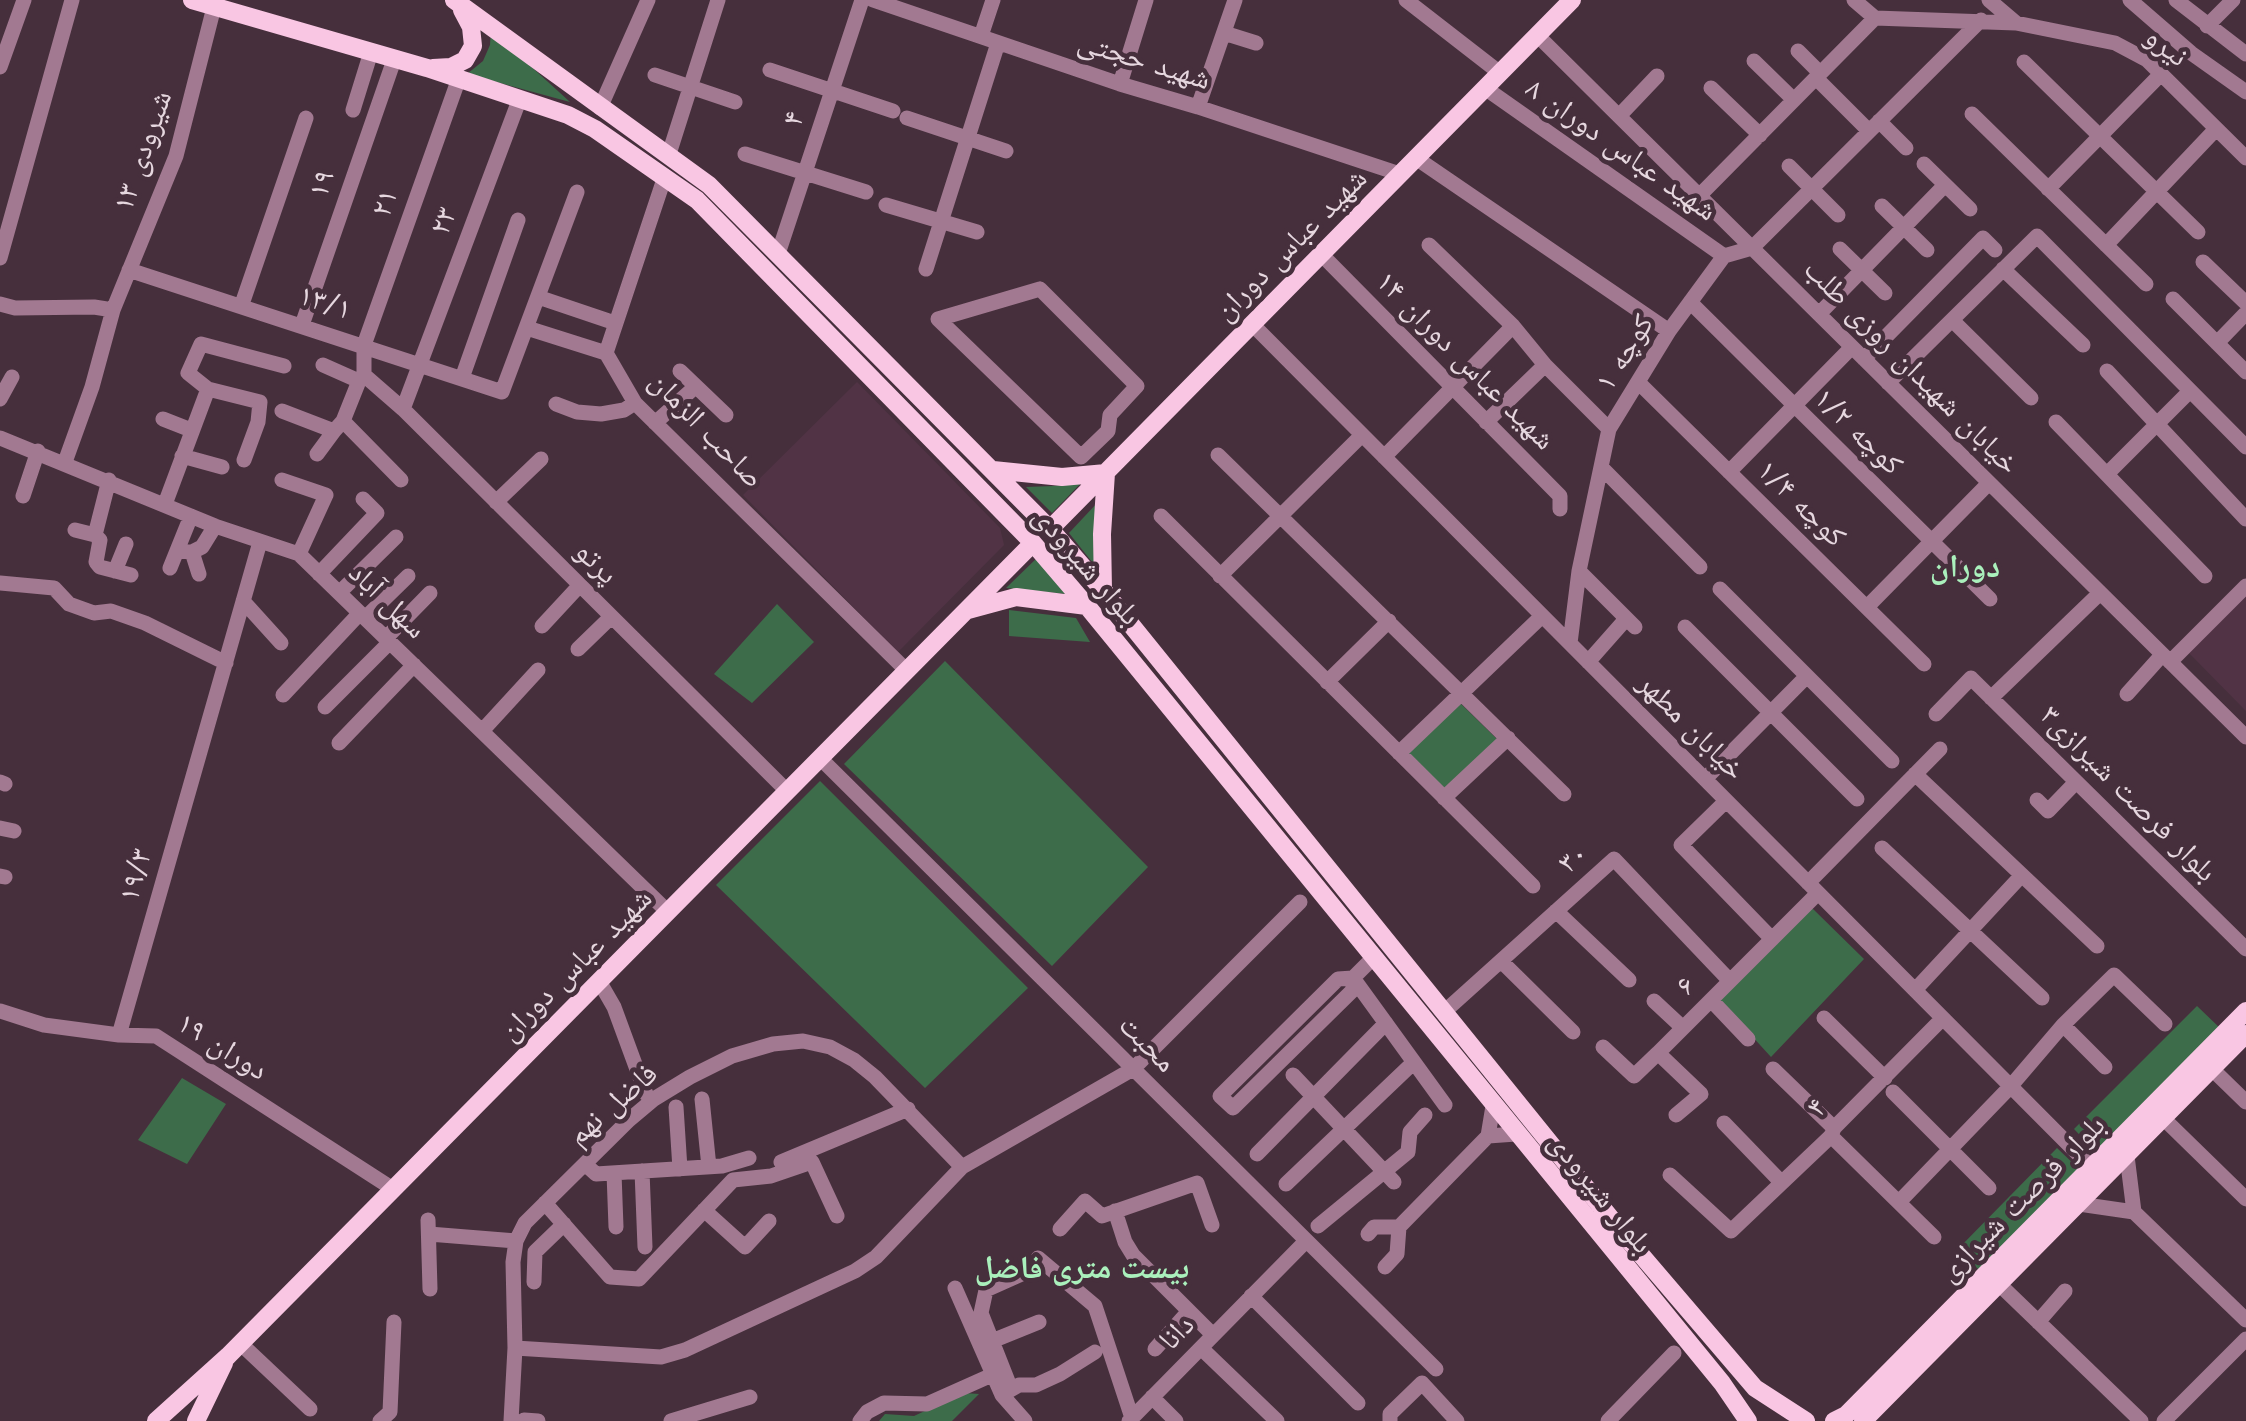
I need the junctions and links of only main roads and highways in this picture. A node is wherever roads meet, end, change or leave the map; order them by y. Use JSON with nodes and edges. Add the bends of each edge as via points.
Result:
{"nodes":[{"id":1,"x":192,"y":0,"type":"edge"},
{"id":2,"x":456,"y":2,"type":"edge"},
{"id":3,"x":1561,"y":4,"type":"edge"},
{"id":4,"x":428,"y":68,"type":"junction"},
{"id":5,"x":814,"y":304,"type":"junction"},
{"id":6,"x":993,"y":470,"type":"junction"},
{"id":7,"x":1106,"y":473,"type":"junction"},
{"id":8,"x":1014,"y":524,"type":"junction"},
{"id":9,"x":1050,"y":529,"type":"junction"},
{"id":10,"x":1033,"y":543,"type":"junction"},
{"id":11,"x":1012,"y":564,"type":"junction"},
{"id":12,"x":1104,"y":590,"type":"junction"},
{"id":13,"x":1087,"y":606,"type":"junction"},
{"id":14,"x":967,"y":610,"type":"junction"},
{"id":15,"x":1266,"y":792,"type":"junction"},
{"id":16,"x":1250,"y":806,"type":"junction"},
{"id":17,"x":2246,"y":1011,"type":"edge"},
{"id":18,"x":2246,"y":1034,"type":"edge"},
{"id":19,"x":234,"y":1350,"type":"junction"},
{"id":20,"x":156,"y":1421,"type":"edge"},
{"id":21,"x":196,"y":1421,"type":"edge"},
{"id":22,"x":1748,"y":1421,"type":"edge"},
{"id":23,"x":1806,"y":1421,"type":"edge"},
{"id":24,"x":1834,"y":1421,"type":"edge"},
{"id":25,"x":1863,"y":1421,"type":"edge"}],
"edges":[{"from":1,"to":4,"type":"main road","name":"بلوار شیرودی"},
{"from":2,"to":4,"type":"main road","via":[[472,27],[474,46],[450,68]]},
{"from":2,"to":5,"type":"main road","name":"بلوار شیرودی","via":[[709,185],[778,254]]},
{"from":3,"to":7,"type":"main road","name":"شهید عباس دوران","via":[[1538,35]]},
{"from":4,"to":5,"type":"main road","name":"بلوار شیرودی","via":[[596,130],[698,200]]},
{"from":5,"to":6,"type":"main road","name":"بلوار شیرودی"},
{"from":5,"to":8,"type":"main road","name":"بلوار شیرودی"},
{"from":6,"to":7,"type":"main road","via":[[1062,477]]},
{"from":6,"to":9,"type":"main road","name":"بلوار شیرودی"},
{"from":7,"to":9,"type":"main road","name":"شهید عباس دوران"},
{"from":7,"to":12,"type":"main road"},
{"from":8,"to":10,"type":"main road","name":"بلوار شیرودی"},
{"from":8,"to":11,"type":"main road"},
{"from":9,"to":12,"type":"main road","name":"بلوار شیرودی"},
{"from":10,"to":11,"type":"main road","name":"شهید عباس دوران"},
{"from":10,"to":13,"type":"main road","name":"بلوار شیرودی"},
{"from":11,"to":14,"type":"main road","name":"شهید عباس دوران"},
{"from":12,"to":15,"type":"main road","name":"بلوار شیرودی"},
{"from":13,"to":14,"type":"main road","via":[[1016,598]]},
{"from":13,"to":16,"type":"main road","name":"بلوار شیرودی"},
{"from":14,"to":19,"type":"main road","name":"شهید عباس دوران"},
{"from":15,"to":16,"type":"main road","via":[[1261,804]]},
{"from":15,"to":23,"type":"main road","name":"بلوار شیرودی","via":[[1736,1368]]},
{"from":16,"to":22,"type":"main road","name":"بلوار شیرودی"},
{"from":17,"to":24,"type":"main road","name":"بلوار فرصت شیرازی"},
{"from":18,"to":25,"type":"main road","name":"بلوار فرصت شیرازی"},
{"from":19,"to":20,"type":"main road","name":"شهید عباس دوران"},
{"from":19,"to":21,"type":"main road"}]}
